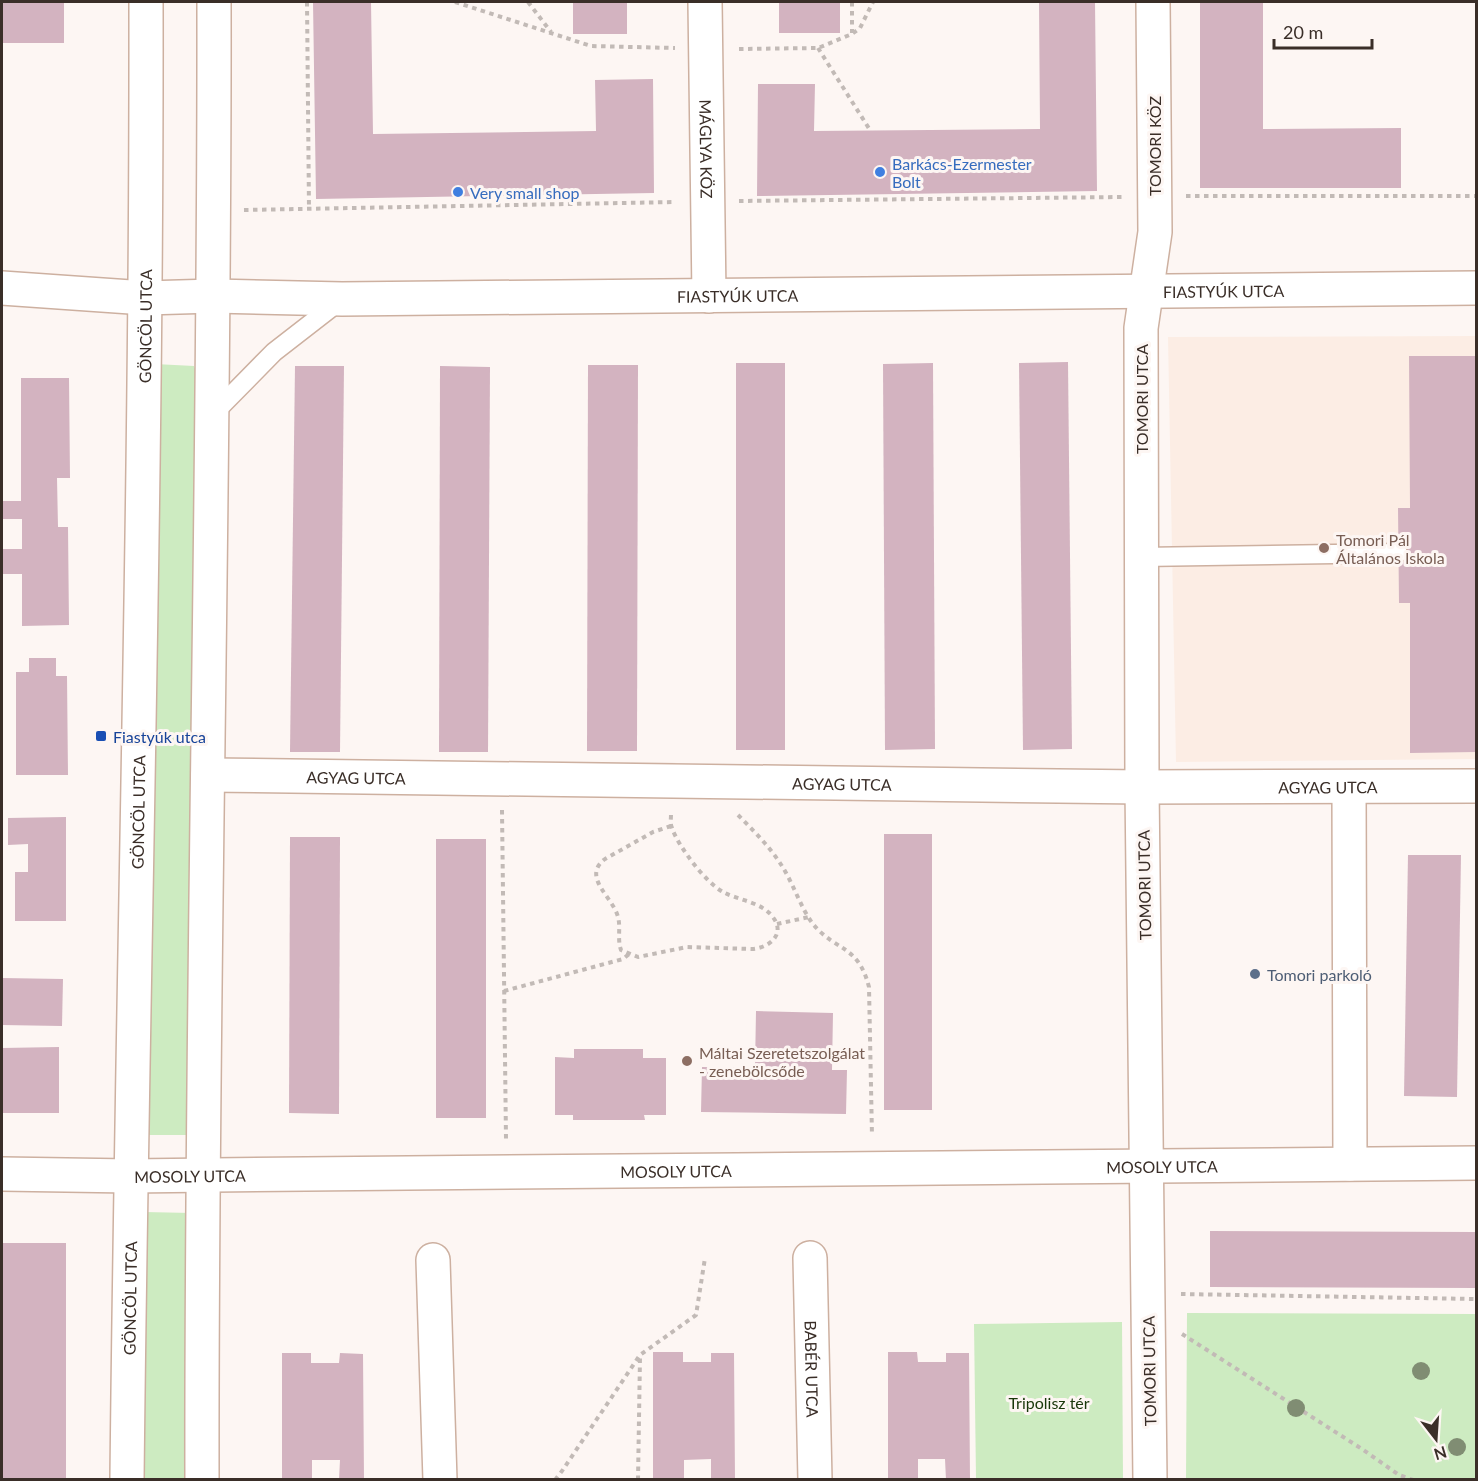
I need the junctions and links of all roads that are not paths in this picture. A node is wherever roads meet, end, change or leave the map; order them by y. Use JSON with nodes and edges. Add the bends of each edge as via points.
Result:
{"nodes":[{"id":1,"x":146,"y":2,"type":"edge"},
{"id":2,"x":214,"y":2,"type":"edge"},
{"id":3,"x":705,"y":2,"type":"edge"},
{"id":4,"x":1153,"y":2,"type":"edge"},
{"id":5,"x":2,"y":288,"type":"edge"},
{"id":6,"x":1476,"y":288,"type":"edge"},
{"id":7,"x":1147,"y":291,"type":"junction"},
{"id":8,"x":214,"y":296,"type":"junction"},
{"id":9,"x":709,"y":296,"type":"junction"},
{"id":10,"x":146,"y":298,"type":"junction"},
{"id":11,"x":342,"y":300,"type":"junction"},
{"id":12,"x":213,"y":414,"type":"junction"},
{"id":13,"x":1398,"y":553,"type":"dead end"},
{"id":14,"x":1142,"y":557,"type":"junction"},
{"id":15,"x":208,"y":775,"type":"junction"},
{"id":16,"x":1476,"y":786,"type":"edge"},
{"id":17,"x":1142,"y":787,"type":"junction"},
{"id":18,"x":1349,"y":787,"type":"junction"},
{"id":19,"x":1476,"y":1163,"type":"edge"},
{"id":20,"x":1350,"y":1164,"type":"junction"},
{"id":21,"x":1148,"y":1168,"type":"junction"},
{"id":22,"x":2,"y":1174,"type":"edge"},
{"id":23,"x":203,"y":1175,"type":"junction"},
{"id":24,"x":130,"y":1176,"type":"junction"},
{"id":25,"x":810,"y":1258,"type":"dead end"},
{"id":26,"x":433,"y":1260,"type":"dead end"},
{"id":27,"x":127,"y":1479,"type":"edge"},
{"id":28,"x":202,"y":1479,"type":"edge"},
{"id":29,"x":440,"y":1479,"type":"edge"},
{"id":30,"x":815,"y":1479,"type":"edge"},
{"id":31,"x":1150,"y":1479,"type":"edge"}],
"edges":[{"from":1,"to":10,"type":"street","name":"GÖNCÖL UTCA"},
{"from":2,"to":8,"type":"street"},
{"from":3,"to":9,"type":"street","name":"MÁGLYA KÖZ"},
{"from":4,"to":7,"type":"street","name":"TOMORI KÖZ","via":[[1155,232]]},
{"from":5,"to":10,"type":"street","name":"FIASTYÚK UTCA"},
{"from":6,"to":7,"type":"street","name":"FIASTYÚK UTCA"},
{"from":7,"to":9,"type":"street","name":"FIASTYÚK UTCA"},
{"from":7,"to":14,"type":"street","name":"TOMORI UTCA","via":[[1141,328]]},
{"from":8,"to":10,"type":"street","name":"FIASTYÚK UTCA"},
{"from":8,"to":11,"type":"street","name":"FIASTYÚK UTCA"},
{"from":8,"to":12,"type":"street"},
{"from":9,"to":11,"type":"street","name":"FIASTYÚK UTCA"},
{"from":10,"to":24,"type":"street","name":"GÖNCÖL UTCA"},
{"from":11,"to":12,"type":"lane","via":[[274,352]]},
{"from":12,"to":15,"type":"street"},
{"from":13,"to":14,"type":"lane"},
{"from":14,"to":17,"type":"street","name":"TOMORI UTCA"},
{"from":15,"to":17,"type":"street","name":"AGYAG UTCA"},
{"from":15,"to":23,"type":"street"},
{"from":16,"to":18,"type":"street","name":"AGYAG UTCA"},
{"from":17,"to":18,"type":"street","name":"AGYAG UTCA"},
{"from":17,"to":21,"type":"street","name":"TOMORI UTCA"},
{"from":18,"to":20,"type":"street"},
{"from":19,"to":20,"type":"street","name":"MOSOLY UTCA"},
{"from":20,"to":21,"type":"street","name":"MOSOLY UTCA"},
{"from":21,"to":23,"type":"street","name":"MOSOLY UTCA"},
{"from":21,"to":31,"type":"street","name":"TOMORI UTCA"},
{"from":22,"to":24,"type":"street","name":"MOSOLY UTCA"},
{"from":23,"to":24,"type":"street","name":"MOSOLY UTCA"},
{"from":23,"to":28,"type":"street"},
{"from":24,"to":27,"type":"street","name":"GÖNCÖL UTCA"},
{"from":25,"to":30,"type":"street","name":"BABÉR UTCA"},
{"from":26,"to":29,"type":"street"}]}
